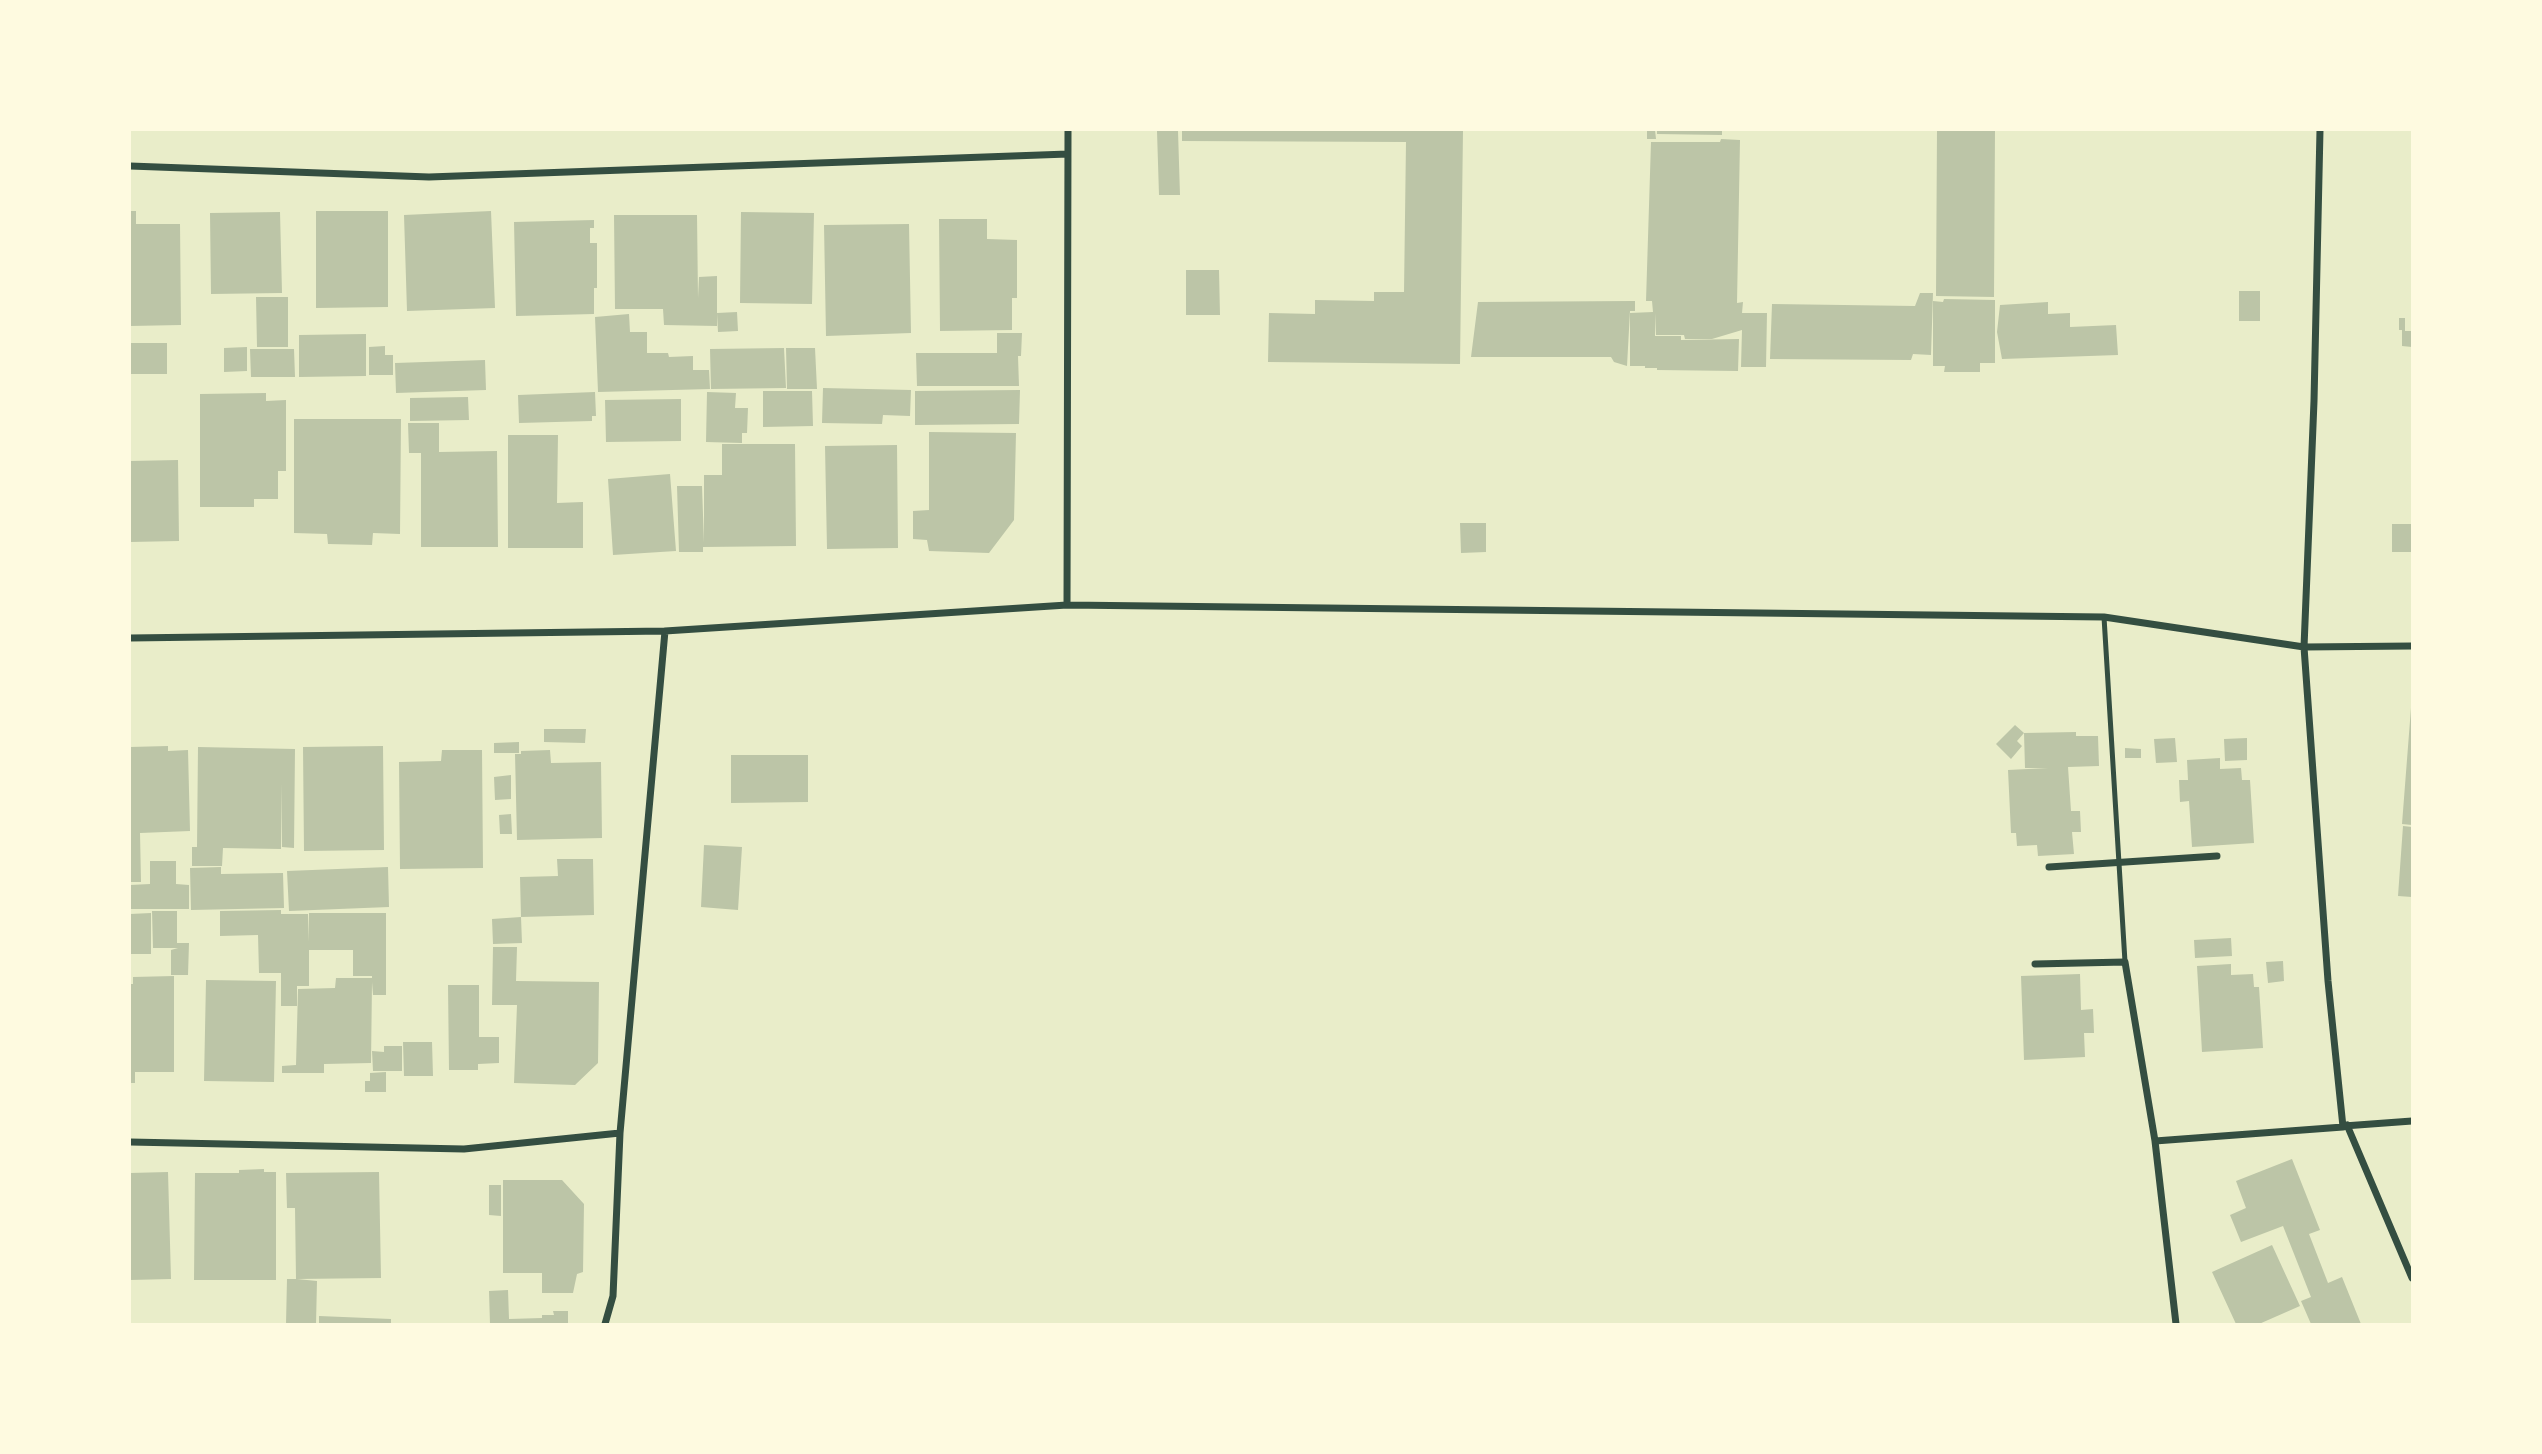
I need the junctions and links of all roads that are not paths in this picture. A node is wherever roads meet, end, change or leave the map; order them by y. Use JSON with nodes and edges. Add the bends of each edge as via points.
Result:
{"nodes":[{"id":1,"x":1068,"y":130,"type":"edge"},
{"id":2,"x":2320,"y":130,"type":"edge"},
{"id":3,"x":1068,"y":154,"type":"junction"},
{"id":4,"x":130,"y":166,"type":"edge"},
{"id":5,"x":1067,"y":605,"type":"junction"},
{"id":6,"x":2104,"y":617,"type":"junction"},
{"id":7,"x":665,"y":631,"type":"junction"},
{"id":8,"x":130,"y":638,"type":"edge"},
{"id":9,"x":2413,"y":646,"type":"edge"},
{"id":10,"x":2304,"y":647,"type":"junction"},
{"id":11,"x":2217,"y":856,"type":"dead end"},
{"id":12,"x":2120,"y":864,"type":"junction"},
{"id":13,"x":2049,"y":867,"type":"dead end"},
{"id":14,"x":2125,"y":962,"type":"junction"},
{"id":15,"x":2035,"y":964,"type":"dead end"},
{"id":16,"x":2413,"y":1121,"type":"edge"},
{"id":17,"x":2345,"y":1126,"type":"junction"},
{"id":18,"x":620,"y":1133,"type":"junction"},
{"id":19,"x":2155,"y":1141,"type":"junction"},
{"id":20,"x":130,"y":1142,"type":"edge"},
{"id":21,"x":2413,"y":1278,"type":"edge"},
{"id":22,"x":605,"y":1325,"type":"edge"},
{"id":23,"x":2176,"y":1325,"type":"edge"}],
"edges":[{"from":1,"to":3,"type":"street"},
{"from":2,"to":10,"type":"street"},
{"from":3,"to":4,"type":"street","via":[[429,177]]},
{"from":3,"to":5,"type":"street"},
{"from":5,"to":6,"type":"street"},
{"from":5,"to":7,"type":"street"},
{"from":6,"to":10,"type":"street"},
{"from":6,"to":12,"type":"lane"},
{"from":7,"to":8,"type":"street"},
{"from":7,"to":18,"type":"street"},
{"from":9,"to":10,"type":"street"},
{"from":10,"to":17,"type":"street","via":[[2328,981]]},
{"from":11,"to":12,"type":"street"},
{"from":12,"to":13,"type":"street"},
{"from":12,"to":14,"type":"lane"},
{"from":14,"to":15,"type":"street"},
{"from":14,"to":19,"type":"street"},
{"from":16,"to":17,"type":"street"},
{"from":17,"to":19,"type":"street"},
{"from":17,"to":21,"type":"street"},
{"from":18,"to":20,"type":"street","via":[[464,1149]]},
{"from":18,"to":22,"type":"street","via":[[613,1296]]},
{"from":19,"to":23,"type":"street"}]}
